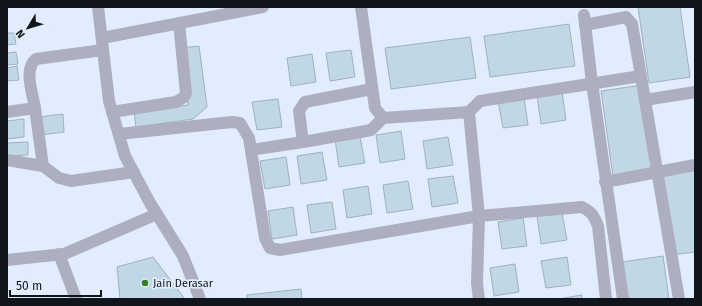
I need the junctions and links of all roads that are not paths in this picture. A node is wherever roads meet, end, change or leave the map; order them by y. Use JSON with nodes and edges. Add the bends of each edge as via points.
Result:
{"nodes":[{"id":1,"x":98,"y":7,"type":"edge"},
{"id":2,"x":263,"y":7,"type":"edge"},
{"id":3,"x":361,"y":7,"type":"edge"},
{"id":4,"x":243,"y":9,"type":"edge"},
{"id":5,"x":179,"y":23,"type":"junction"},
{"id":6,"x":102,"y":44,"type":"junction"},
{"id":7,"x":641,"y":76,"type":"junction"},
{"id":8,"x":592,"y":84,"type":"junction"},
{"id":9,"x":372,"y":89,"type":"junction"},
{"id":10,"x":695,"y":92,"type":"edge"},
{"id":11,"x":645,"y":100,"type":"junction"},
{"id":12,"x":35,"y":108,"type":"junction"},
{"id":13,"x":7,"y":112,"type":"edge"},
{"id":14,"x":112,"y":112,"type":"junction"},
{"id":15,"x":469,"y":112,"type":"junction"},
{"id":16,"x":383,"y":118,"type":"junction"},
{"id":17,"x":119,"y":134,"type":"junction"},
{"id":18,"x":303,"y":142,"type":"junction"},
{"id":19,"x":251,"y":150,"type":"junction"},
{"id":20,"x":7,"y":160,"type":"edge"},
{"id":21,"x":695,"y":165,"type":"edge"},
{"id":22,"x":42,"y":166,"type":"junction"},
{"id":23,"x":134,"y":172,"type":"junction"},
{"id":24,"x":658,"y":172,"type":"junction"},
{"id":25,"x":605,"y":182,"type":"junction"},
{"id":26,"x":157,"y":214,"type":"junction"},
{"id":27,"x":479,"y":216,"type":"junction"},
{"id":28,"x":59,"y":254,"type":"junction"},
{"id":29,"x":7,"y":260,"type":"edge"},
{"id":30,"x":76,"y":299,"type":"edge"},
{"id":31,"x":200,"y":299,"type":"edge"},
{"id":32,"x":479,"y":299,"type":"edge"},
{"id":33,"x":606,"y":299,"type":"edge"},
{"id":34,"x":623,"y":299,"type":"edge"},
{"id":35,"x":679,"y":299,"type":"edge"}],
"edges":[{"from":1,"to":6,"type":"street"},
{"from":2,"to":4,"type":"street"},
{"from":3,"to":9,"type":"street"},
{"from":4,"to":5,"type":"street"},
{"from":5,"to":6,"type":"street"},
{"from":5,"to":14,"type":"street","via":[[186,93],[184,97],[176,102]]},
{"from":6,"to":12,"type":"street","via":[[32,62],[29,69]]},
{"from":6,"to":14,"type":"street"},
{"from":7,"to":8,"type":"street"},
{"from":7,"to":8,"type":"street","via":[[630,20],[626,17],[585,20]]},
{"from":7,"to":11,"type":"street"},
{"from":8,"to":15,"type":"street","via":[[480,101]]},
{"from":8,"to":25,"type":"street"},
{"from":9,"to":16,"type":"street","via":[[375,108]]},
{"from":9,"to":18,"type":"street","via":[[305,102],[299,111]]},
{"from":10,"to":11,"type":"street"},
{"from":11,"to":24,"type":"street"},
{"from":12,"to":13,"type":"street"},
{"from":12,"to":22,"type":"street"},
{"from":14,"to":17,"type":"street"},
{"from":15,"to":16,"type":"street"},
{"from":15,"to":27,"type":"street"},
{"from":16,"to":18,"type":"street","via":[[371,130]]},
{"from":17,"to":19,"type":"street","via":[[232,122],[240,123],[246,130]]},
{"from":17,"to":23,"type":"street","via":[[125,156]]},
{"from":18,"to":19,"type":"street"},
{"from":19,"to":27,"type":"street","via":[[265,238],[270,248],[280,250]]},
{"from":20,"to":22,"type":"street"},
{"from":21,"to":24,"type":"street"},
{"from":22,"to":23,"type":"street","via":[[59,178],[71,181]]},
{"from":23,"to":26,"type":"street"},
{"from":24,"to":25,"type":"street"},
{"from":24,"to":35,"type":"street"},
{"from":25,"to":34,"type":"street"},
{"from":26,"to":28,"type":"street"},
{"from":26,"to":31,"type":"street","via":[[183,256]]},
{"from":27,"to":32,"type":"street"},
{"from":27,"to":33,"type":"street","via":[[582,207],[589,210],[598,226]]},
{"from":28,"to":29,"type":"street"},
{"from":28,"to":30,"type":"street"}]}
